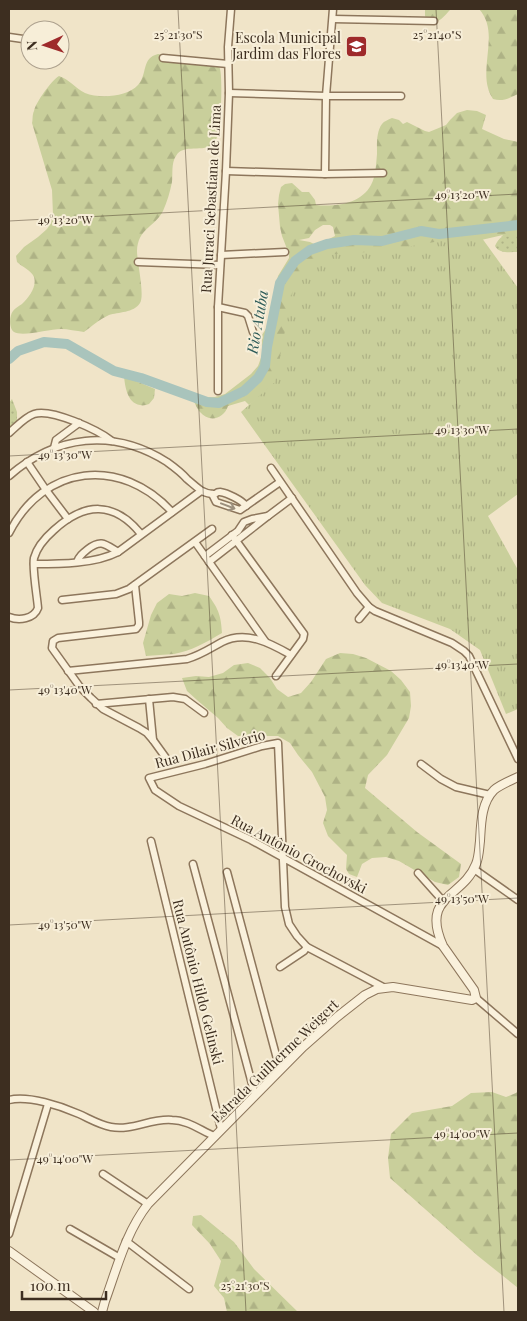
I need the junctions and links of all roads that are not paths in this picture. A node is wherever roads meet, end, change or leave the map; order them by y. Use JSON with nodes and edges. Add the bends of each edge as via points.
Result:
{"nodes":[{"id":1,"x":231,"y":9,"type":"edge"},
{"id":2,"x":333,"y":9,"type":"edge"},
{"id":3,"x":333,"y":19,"type":"junction"},
{"id":4,"x":434,"y":21,"type":"dead end"},
{"id":5,"x":163,"y":58,"type":"dead end"},
{"id":6,"x":228,"y":64,"type":"junction"},
{"id":7,"x":228,"y":93,"type":"junction"},
{"id":8,"x":326,"y":96,"type":"junction"},
{"id":9,"x":402,"y":96,"type":"dead end"},
{"id":10,"x":226,"y":170,"type":"junction"},
{"id":11,"x":325,"y":174,"type":"junction"},
{"id":12,"x":383,"y":174,"type":"dead end"},
{"id":13,"x":285,"y":252,"type":"dead end"},
{"id":14,"x":221,"y":255,"type":"junction"},
{"id":15,"x":138,"y":262,"type":"dead end"},
{"id":16,"x":220,"y":266,"type":"junction"},
{"id":17,"x":218,"y":307,"type":"junction"},
{"id":18,"x":253,"y":332,"type":"dead end"},
{"id":19,"x":218,"y":391,"type":"dead end"},
{"id":20,"x":79,"y":423,"type":"junction"},
{"id":21,"x":9,"y":433,"type":"edge"},
{"id":22,"x":112,"y":442,"type":"junction"},
{"id":23,"x":54,"y":448,"type":"junction"},
{"id":24,"x":26,"y":462,"type":"junction"},
{"id":25,"x":271,"y":468,"type":"dead end"},
{"id":26,"x":9,"y":476,"type":"edge"},
{"id":27,"x":280,"y":482,"type":"junction"},
{"id":28,"x":46,"y":490,"type":"junction"},
{"id":29,"x":201,"y":491,"type":"junction"},
{"id":30,"x":212,"y":494,"type":"junction"},
{"id":31,"x":292,"y":498,"type":"junction"},
{"id":32,"x":246,"y":506,"type":"junction"},
{"id":33,"x":172,"y":512,"type":"junction"},
{"id":34,"x":268,"y":516,"type":"junction"},
{"id":35,"x":68,"y":519,"type":"junction"},
{"id":36,"x":248,"y":520,"type":"junction"},
{"id":37,"x":253,"y":528,"type":"junction"},
{"id":38,"x":212,"y":529,"type":"dead end"},
{"id":39,"x":9,"y":533,"type":"edge"},
{"id":40,"x":141,"y":534,"type":"junction"},
{"id":41,"x":234,"y":538,"type":"junction"},
{"id":42,"x":195,"y":542,"type":"junction"},
{"id":43,"x":118,"y":552,"type":"junction"},
{"id":44,"x":207,"y":559,"type":"junction"},
{"id":45,"x":77,"y":562,"type":"junction"},
{"id":46,"x":34,"y":564,"type":"junction"},
{"id":47,"x":136,"y":586,"type":"junction"},
{"id":48,"x":62,"y":600,"type":"dead end"},
{"id":49,"x":369,"y":607,"type":"junction"},
{"id":50,"x":9,"y":618,"type":"edge"},
{"id":51,"x":359,"y":619,"type":"dead end"},
{"id":52,"x":265,"y":641,"type":"junction"},
{"id":53,"x":291,"y":655,"type":"junction"},
{"id":54,"x":68,"y":671,"type":"junction"},
{"id":55,"x":276,"y":676,"type":"dead end"},
{"id":56,"x":149,"y":699,"type":"junction"},
{"id":57,"x":96,"y":704,"type":"junction"},
{"id":58,"x":204,"y":713,"type":"dead end"},
{"id":59,"x":153,"y":740,"type":"junction"},
{"id":60,"x":166,"y":758,"type":"dead end"},
{"id":61,"x":518,"y":759,"type":"edge"},
{"id":62,"x":421,"y":764,"type":"dead end"},
{"id":63,"x":518,"y":777,"type":"edge"},
{"id":64,"x":149,"y":778,"type":"joint"},
{"id":65,"x":490,"y":795,"type":"junction"},
{"id":66,"x":151,"y":841,"type":"dead end"},
{"id":67,"x":283,"y":858,"type":"junction"},
{"id":68,"x":193,"y":864,"type":"dead end"},
{"id":69,"x":474,"y":869,"type":"junction"},
{"id":70,"x":227,"y":872,"type":"dead end"},
{"id":71,"x":418,"y":873,"type":"dead end"},
{"id":72,"x":518,"y":900,"type":"edge"},
{"id":73,"x":443,"y":901,"type":"junction"},
{"id":74,"x":443,"y":946,"type":"junction"},
{"id":75,"x":307,"y":947,"type":"junction"},
{"id":76,"x":280,"y":967,"type":"dead end"},
{"id":77,"x":383,"y":987,"type":"junction"},
{"id":78,"x":476,"y":998,"type":"junction"},
{"id":79,"x":518,"y":1034,"type":"edge"},
{"id":80,"x":280,"y":1070,"type":"junction"},
{"id":81,"x":255,"y":1095,"type":"junction"},
{"id":82,"x":9,"y":1100,"type":"edge"},
{"id":83,"x":48,"y":1104,"type":"junction"},
{"id":84,"x":221,"y":1129,"type":"junction"},
{"id":85,"x":214,"y":1136,"type":"junction"},
{"id":86,"x":103,"y":1174,"type":"dead end"},
{"id":87,"x":148,"y":1204,"type":"junction"},
{"id":88,"x":70,"y":1229,"type":"dead end"},
{"id":89,"x":9,"y":1234,"type":"edge"},
{"id":90,"x":126,"y":1241,"type":"junction"},
{"id":91,"x":9,"y":1251,"type":"edge"},
{"id":92,"x":120,"y":1258,"type":"junction"},
{"id":93,"x":189,"y":1289,"type":"dead end"},
{"id":94,"x":94,"y":1312,"type":"edge"},
{"id":95,"x":102,"y":1312,"type":"edge"}],
"edges":[{"from":1,"to":6,"type":"street","name":"Rua Juraci Sebastiana de Lima"},
{"from":2,"to":3,"type":"street"},
{"from":3,"to":4,"type":"street"},
{"from":3,"to":8,"type":"street"},
{"from":5,"to":6,"type":"street"},
{"from":6,"to":7,"type":"street","name":"Rua Juraci Sebastiana de Lima"},
{"from":7,"to":8,"type":"street"},
{"from":7,"to":10,"type":"street","name":"Rua Juraci Sebastiana de Lima"},
{"from":8,"to":9,"type":"street"},
{"from":8,"to":11,"type":"street"},
{"from":10,"to":11,"type":"street"},
{"from":10,"to":14,"type":"street","name":"Rua Juraci Sebastiana de Lima"},
{"from":11,"to":12,"type":"street"},
{"from":13,"to":14,"type":"street"},
{"from":14,"to":16,"type":"street","name":"Rua Juraci Sebastiana de Lima"},
{"from":15,"to":16,"type":"street"},
{"from":16,"to":17,"type":"street","name":"Rua Juraci Sebastiana de Lima"},
{"from":17,"to":18,"type":"street","via":[[245,313]]},
{"from":17,"to":19,"type":"street","name":"Rua Juraci Sebastiana de Lima"},
{"from":20,"to":21,"type":"street","via":[[39,413]]},
{"from":20,"to":22,"type":"street","via":[[98,431]]},
{"from":20,"to":23,"type":"street","via":[[56,440]]},
{"from":22,"to":23,"type":"street","via":[[87,440]]},
{"from":22,"to":29,"type":"street","via":[[135,447],[161,459]]},
{"from":23,"to":24,"type":"street"},
{"from":24,"to":26,"type":"street"},
{"from":24,"to":28,"type":"street"},
{"from":25,"to":27,"type":"street"},
{"from":27,"to":31,"type":"street"},
{"from":27,"to":32,"type":"street"},
{"from":28,"to":33,"type":"street","via":[[80,476],[107,476],[140,487]]},
{"from":28,"to":35,"type":"street"},
{"from":28,"to":39,"type":"street","via":[[25,509]]},
{"from":29,"to":30,"type":"street"},
{"from":29,"to":33,"type":"street"},
{"from":30,"to":32,"type":"street","via":[[219,492],[243,501]]},
{"from":30,"to":32,"type":"street","one_way":true,"via":[[216,502],[240,510]]},
{"from":31,"to":34,"type":"street"},
{"from":31,"to":49,"type":"street"},
{"from":33,"to":40,"type":"street"},
{"from":34,"to":36,"type":"street"},
{"from":34,"to":37,"type":"street"},
{"from":35,"to":40,"type":"street","via":[[85,511],[107,510],[123,516]]},
{"from":35,"to":46,"type":"street","via":[[41,544]]},
{"from":36,"to":37,"type":"street"},
{"from":36,"to":41,"type":"street"},
{"from":37,"to":41,"type":"street"},
{"from":38,"to":42,"type":"street"},
{"from":40,"to":43,"type":"street"},
{"from":41,"to":44,"type":"street"},
{"from":41,"to":53,"type":"street","via":[[303,632],[303,639]]},
{"from":42,"to":44,"type":"street"},
{"from":42,"to":47,"type":"street"},
{"from":43,"to":45,"type":"street","via":[[103,559]]},
{"from":43,"to":45,"type":"street","via":[[105,544],[97,544],[80,555]]},
{"from":44,"to":52,"type":"street"},
{"from":45,"to":46,"type":"street"},
{"from":46,"to":50,"type":"street","via":[[38,610],[30,617]]},
{"from":47,"to":48,"type":"street","via":[[116,594]]},
{"from":47,"to":54,"type":"street","via":[[140,622],[136,629],[63,637],[53,641],[53,651]]},
{"from":49,"to":51,"type":"street"},
{"from":49,"to":61,"type":"street","via":[[464,651]]},
{"from":52,"to":53,"type":"street"},
{"from":52,"to":54,"type":"street","via":[[232,639],[187,659]]},
{"from":53,"to":55,"type":"street"},
{"from":54,"to":57,"type":"street"},
{"from":56,"to":57,"type":"street"},
{"from":56,"to":58,"type":"street","via":[[179,698]]},
{"from":56,"to":59,"type":"street"},
{"from":57,"to":59,"type":"street","via":[[139,728]]},
{"from":59,"to":60,"type":"street"},
{"from":62,"to":65,"type":"street","via":[[456,788]]},
{"from":63,"to":65,"type":"street"},
{"from":64,"to":67,"type":"street","name":"Rua Antônio Grochovski","via":[[154,790],[173,803]]},
{"from":64,"to":67,"type":"street","name":"Rua Dilair Silvério","via":[[278,743]]},
{"from":65,"to":69,"type":"street","via":[[482,817]]},
{"from":66,"to":84,"type":"street","name":"Rua Antônio Hildo Gelinski"},
{"from":67,"to":74,"type":"street","name":"Rua Antônio Grochovski"},
{"from":67,"to":75,"type":"street","via":[[287,916],[292,930]]},
{"from":68,"to":81,"type":"street"},
{"from":69,"to":72,"type":"street"},
{"from":69,"to":73,"type":"street"},
{"from":70,"to":80,"type":"street"},
{"from":71,"to":73,"type":"street"},
{"from":73,"to":74,"type":"street","via":[[437,924]]},
{"from":74,"to":78,"type":"street","via":[[474,990]]},
{"from":75,"to":76,"type":"street"},
{"from":75,"to":77,"type":"street"},
{"from":77,"to":78,"type":"street"},
{"from":77,"to":80,"type":"street","name":"Estrada Guilherme Weigert","via":[[358,1000]]},
{"from":78,"to":79,"type":"street"},
{"from":80,"to":81,"type":"street","name":"Estrada Guilherme Weigert"},
{"from":81,"to":84,"type":"street","name":"Estrada Guilherme Weigert"},
{"from":82,"to":83,"type":"street"},
{"from":83,"to":85,"type":"street","via":[[113,1128],[170,1120],[183,1122]]},
{"from":83,"to":89,"type":"street"},
{"from":84,"to":85,"type":"street","name":"Estrada Guilherme Weigert"},
{"from":85,"to":87,"type":"street","name":"Estrada Guilherme Weigert"},
{"from":86,"to":87,"type":"street"},
{"from":87,"to":90,"type":"street","name":"Estrada Guilherme Weigert"},
{"from":88,"to":92,"type":"street"},
{"from":90,"to":92,"type":"street","name":"Estrada Guilherme Weigert"},
{"from":90,"to":93,"type":"street"},
{"from":91,"to":94,"type":"street"},
{"from":92,"to":95,"type":"street","name":"Estrada Guilherme Weigert"}]}
